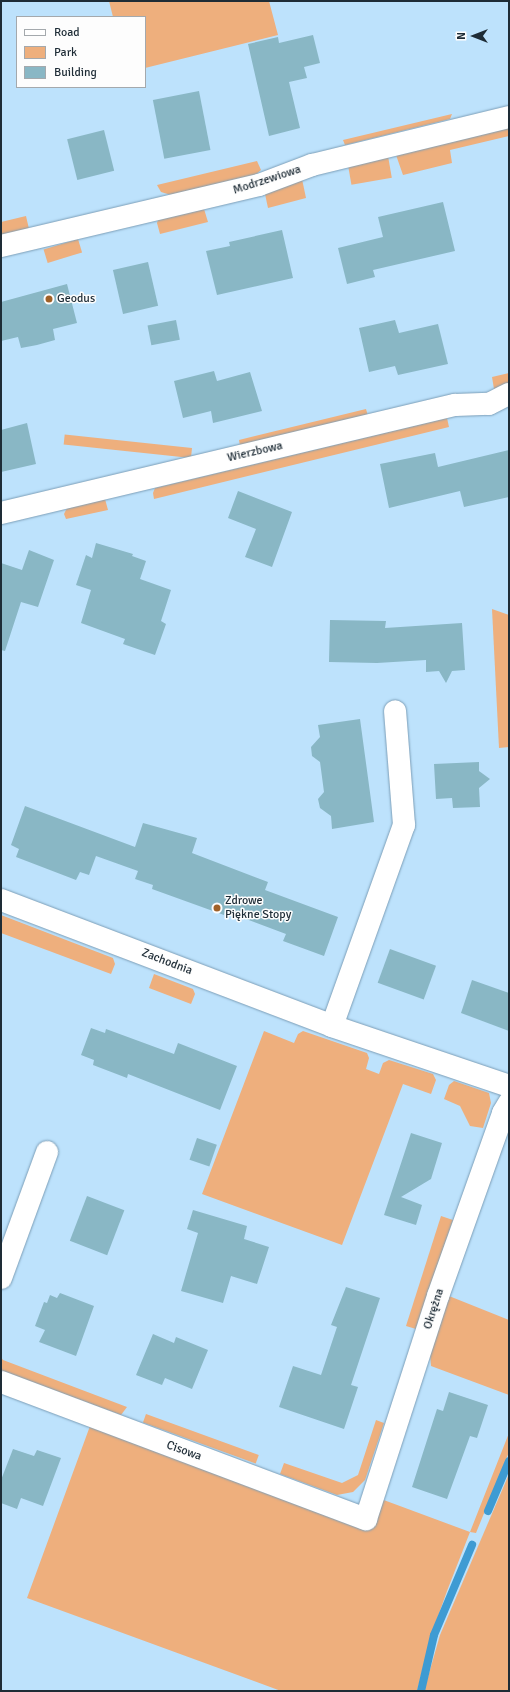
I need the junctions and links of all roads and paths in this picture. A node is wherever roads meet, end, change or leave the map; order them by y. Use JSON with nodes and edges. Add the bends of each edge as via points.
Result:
{"nodes":[{"id":1,"x":509,"y":117,"type":"edge"},
{"id":2,"x":1,"y":246,"type":"edge"},
{"id":3,"x":509,"y":394,"type":"edge"},
{"id":4,"x":1,"y":513,"type":"edge"},
{"id":5,"x":396,"y":711,"type":"dead end"},
{"id":6,"x":1,"y":900,"type":"edge"},
{"id":7,"x":332,"y":1026,"type":"junction"},
{"id":8,"x":509,"y":1086,"type":"edge"},
{"id":9,"x":509,"y":1103,"type":"edge"},
{"id":10,"x":47,"y":1152,"type":"dead end"},
{"id":11,"x":1,"y":1278,"type":"edge"},
{"id":12,"x":1,"y":1382,"type":"edge"},
{"id":13,"x":366,"y":1518,"type":"joint"}],
"edges":[{"from":1,"to":2,"type":"street","name":"Modrzewiowa","via":[[312,166],[259,185]]},
{"from":3,"to":4,"type":"street","name":"Wierzbowa","via":[[489,404],[455,406]]},
{"from":5,"to":7,"type":"street","via":[[404,825]]},
{"from":6,"to":7,"type":"street","name":"Zachodnia"},
{"from":7,"to":8,"type":"street","name":"Zachodnia"},
{"from":9,"to":13,"type":"street","name":"Okrężna","via":[[503,1113],[438,1296]]},
{"from":10,"to":11,"type":"street"},
{"from":12,"to":13,"type":"street","name":"Cisowa"}]}
